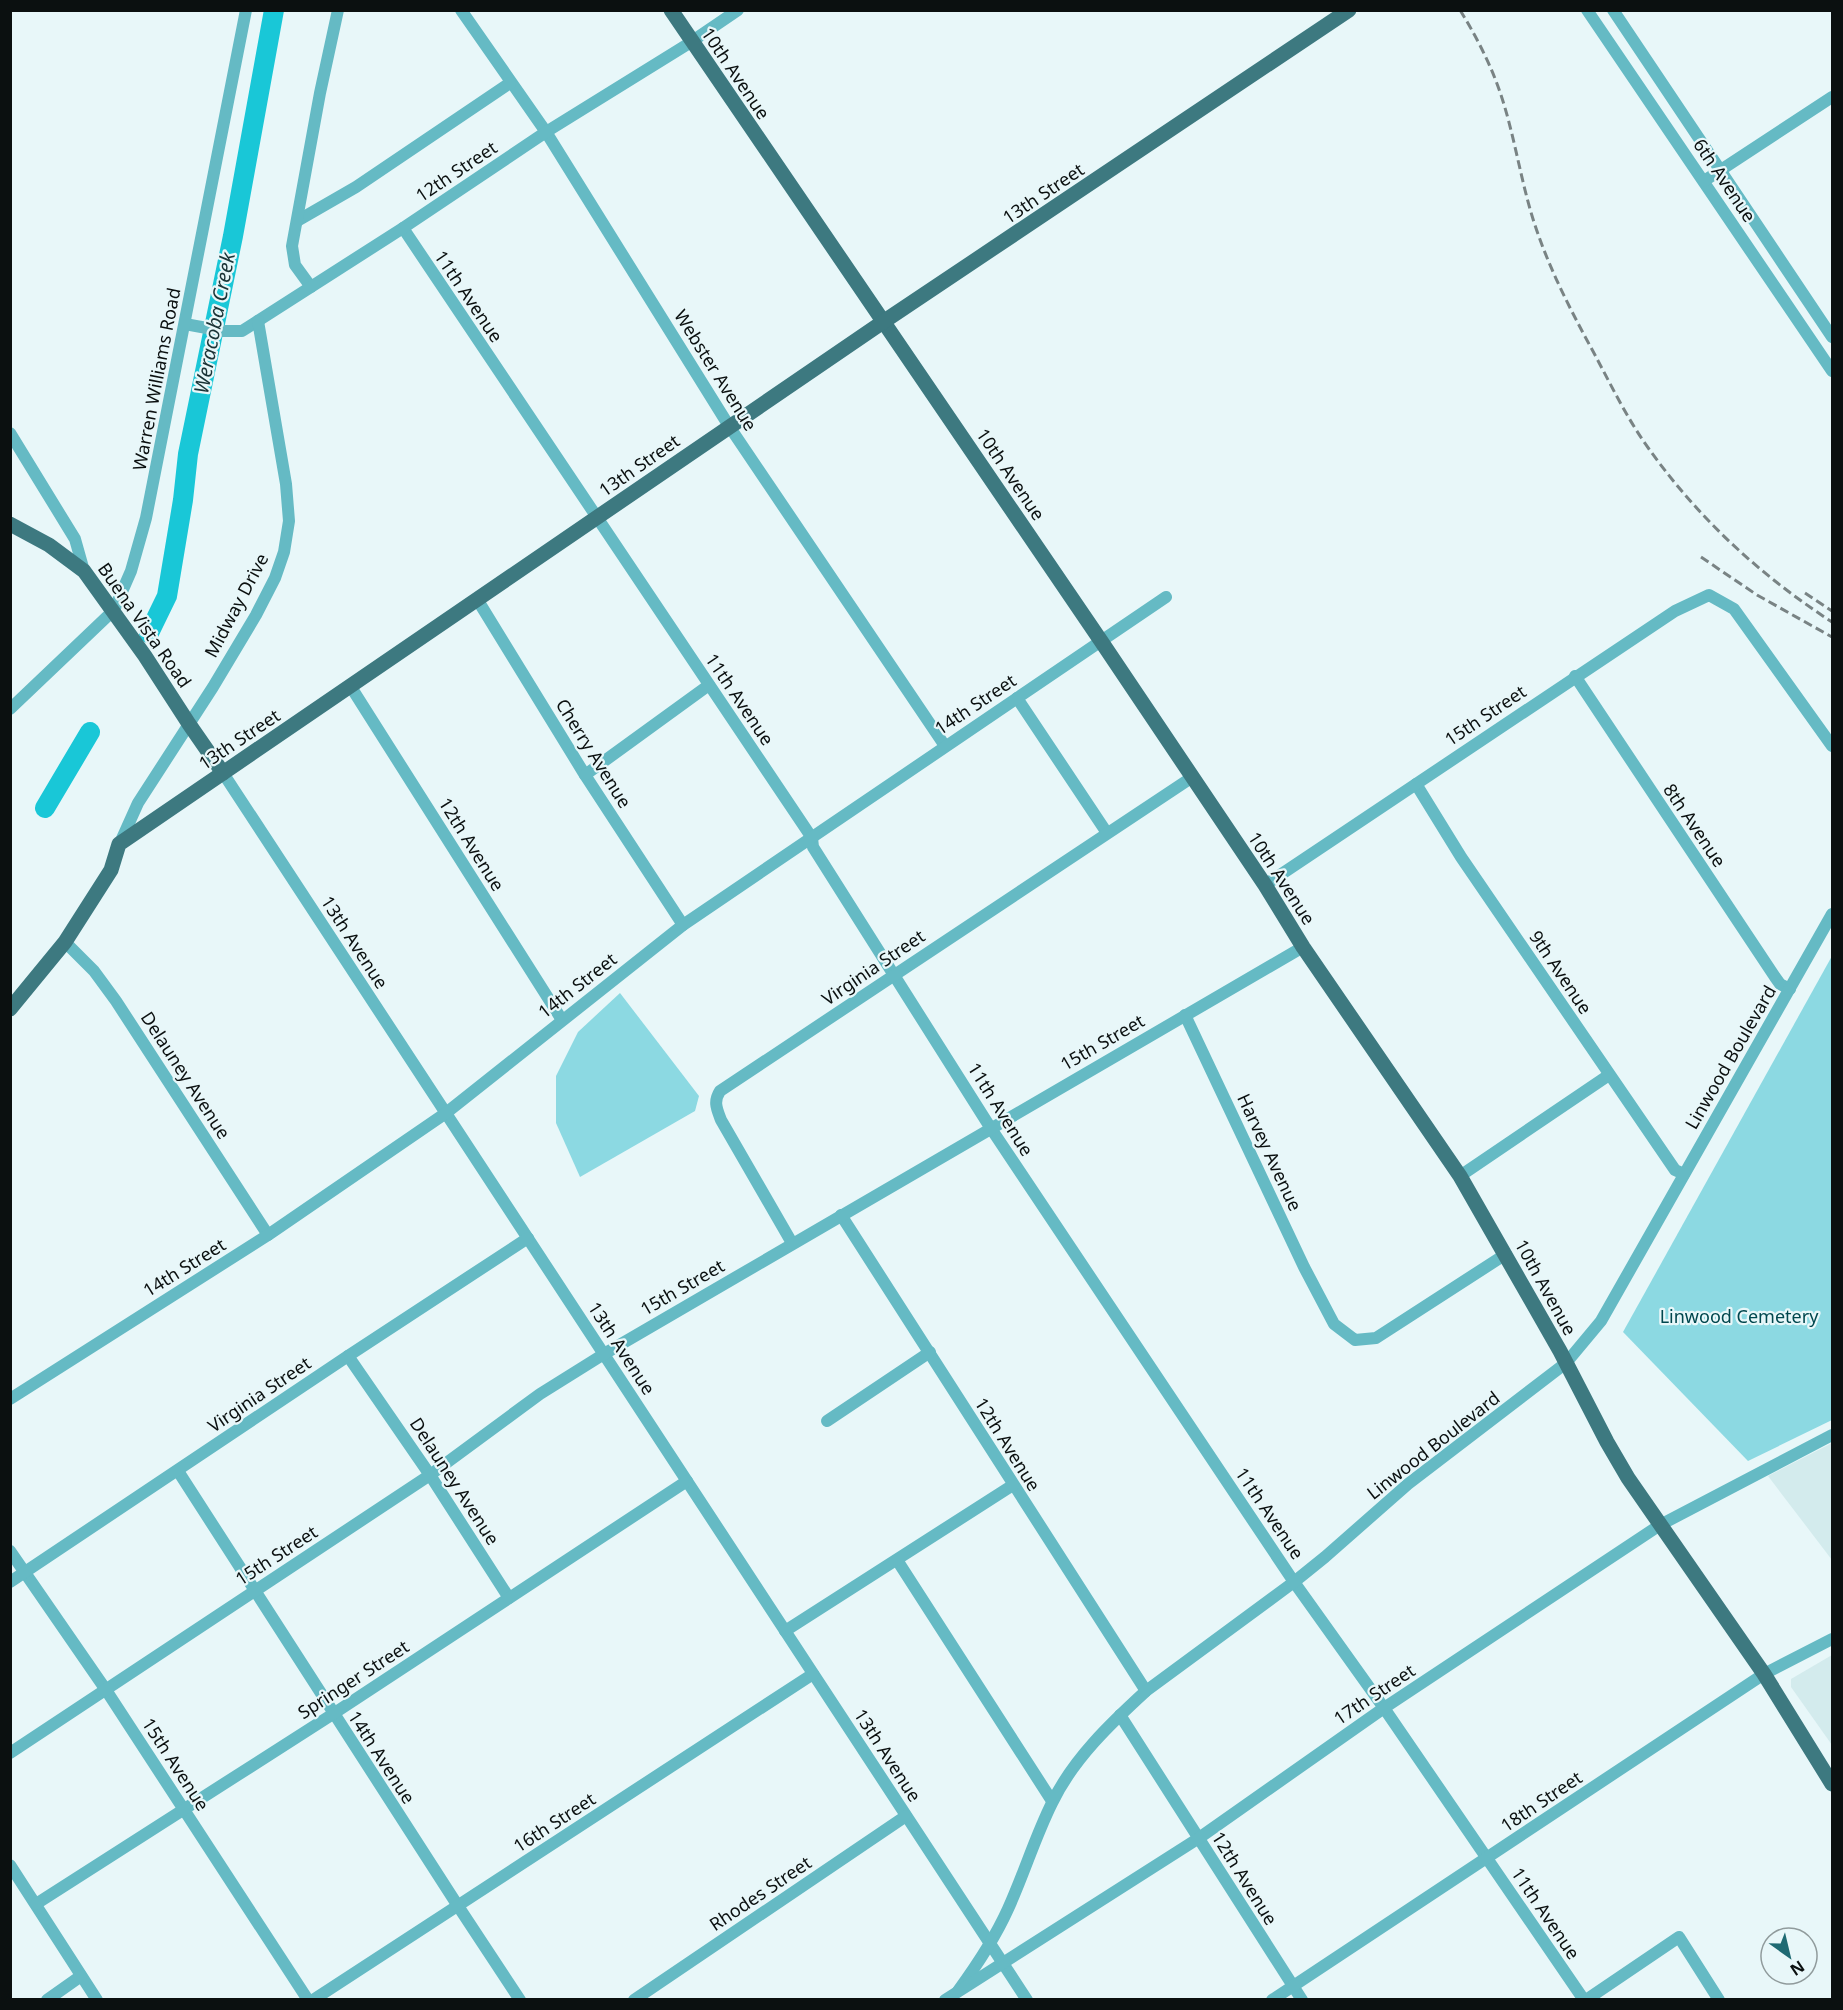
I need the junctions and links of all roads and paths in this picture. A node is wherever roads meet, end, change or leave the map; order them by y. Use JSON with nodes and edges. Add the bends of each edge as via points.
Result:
{"nodes":[{"id":1,"x":246,"y":10,"type":"edge"},
{"id":2,"x":338,"y":10,"type":"edge"},
{"id":3,"x":460,"y":10,"type":"edge"},
{"id":4,"x":670,"y":10,"type":"edge"},
{"id":5,"x":738,"y":10,"type":"edge"},
{"id":6,"x":1350,"y":10,"type":"edge"},
{"id":7,"x":1587,"y":10,"type":"edge"},
{"id":8,"x":1613,"y":10,"type":"edge"},
{"id":9,"x":692,"y":42,"type":"junction"},
{"id":10,"x":510,"y":83,"type":"junction"},
{"id":11,"x":1833,"y":97,"type":"edge"},
{"id":12,"x":546,"y":132,"type":"junction"},
{"id":13,"x":1720,"y":171,"type":"junction"},
{"id":14,"x":1704,"y":181,"type":"junction"},
{"id":15,"x":297,"y":221,"type":"junction"},
{"id":16,"x":403,"y":228,"type":"junction"},
{"id":17,"x":311,"y":287,"type":"junction"},
{"id":18,"x":258,"y":321,"type":"junction"},
{"id":19,"x":883,"y":322,"type":"junction"},
{"id":20,"x":185,"y":324,"type":"junction"},
{"id":21,"x":1833,"y":337,"type":"edge"},
{"id":22,"x":1833,"y":371,"type":"edge"},
{"id":23,"x":729,"y":426,"type":"junction"},
{"id":24,"x":10,"y":433,"type":"edge"},
{"id":25,"x":596,"y":519,"type":"junction"},
{"id":26,"x":10,"y":524,"type":"edge"},
{"id":27,"x":84,"y":571,"type":"junction"},
{"id":28,"x":1166,"y":597,"type":"dead end"},
{"id":29,"x":477,"y":599,"type":"junction"},
{"id":30,"x":114,"y":610,"type":"junction"},
{"id":31,"x":1101,"y":641,"type":"junction"},
{"id":32,"x":1575,"y":676,"type":"junction"},
{"id":33,"x":709,"y":685,"type":"junction"},
{"id":34,"x":351,"y":687,"type":"junction"},
{"id":35,"x":1017,"y":698,"type":"junction"},
{"id":36,"x":10,"y":709,"type":"edge"},
{"id":37,"x":189,"y":724,"type":"junction"},
{"id":38,"x":945,"y":746,"type":"junction"},
{"id":39,"x":1833,"y":746,"type":"edge"},
{"id":40,"x":223,"y":773,"type":"junction"},
{"id":41,"x":585,"y":775,"type":"junction"},
{"id":42,"x":1191,"y":778,"type":"junction"},
{"id":43,"x":1416,"y":784,"type":"junction"},
{"id":44,"x":1107,"y":833,"type":"junction"},
{"id":45,"x":812,"y":838,"type":"junction"},
{"id":46,"x":119,"y":844,"type":"junction"},
{"id":47,"x":1265,"y":885,"type":"junction"},
{"id":48,"x":1833,"y":914,"type":"edge"},
{"id":49,"x":683,"y":925,"type":"junction"},
{"id":50,"x":64,"y":942,"type":"junction"},
{"id":51,"x":1304,"y":947,"type":"junction"},
{"id":52,"x":895,"y":975,"type":"junction"},
{"id":53,"x":1790,"y":989,"type":"junction"},
{"id":54,"x":10,"y":1009,"type":"edge"},
{"id":55,"x":1185,"y":1015,"type":"junction"},
{"id":56,"x":562,"y":1020,"type":"junction"},
{"id":57,"x":1609,"y":1075,"type":"junction"},
{"id":58,"x":446,"y":1113,"type":"junction"},
{"id":59,"x":990,"y":1127,"type":"junction"},
{"id":60,"x":1684,"y":1174,"type":"junction"},
{"id":61,"x":1460,"y":1176,"type":"junction"},
{"id":62,"x":841,"y":1215,"type":"junction"},
{"id":63,"x":268,"y":1236,"type":"junction"},
{"id":64,"x":528,"y":1238,"type":"junction"},
{"id":65,"x":792,"y":1243,"type":"junction"},
{"id":66,"x":1506,"y":1254,"type":"junction"},
{"id":67,"x":930,"y":1352,"type":"junction"},
{"id":68,"x":604,"y":1354,"type":"junction"},
{"id":69,"x":348,"y":1356,"type":"junction"},
{"id":70,"x":1566,"y":1363,"type":"junction"},
{"id":71,"x":10,"y":1399,"type":"edge"},
{"id":72,"x":827,"y":1420,"type":"dead end"},
{"id":73,"x":1833,"y":1435,"type":"edge"},
{"id":74,"x":178,"y":1471,"type":"junction"},
{"id":75,"x":430,"y":1475,"type":"junction"},
{"id":76,"x":687,"y":1481,"type":"junction"},
{"id":77,"x":1013,"y":1485,"type":"junction"},
{"id":78,"x":1660,"y":1525,"type":"junction"},
{"id":79,"x":10,"y":1551,"type":"edge"},
{"id":80,"x":897,"y":1560,"type":"junction"},
{"id":81,"x":24,"y":1572,"type":"junction"},
{"id":82,"x":10,"y":1582,"type":"edge"},
{"id":83,"x":1294,"y":1582,"type":"junction"},
{"id":84,"x":254,"y":1591,"type":"junction"},
{"id":85,"x":510,"y":1598,"type":"junction"},
{"id":86,"x":785,"y":1631,"type":"junction"},
{"id":87,"x":1833,"y":1639,"type":"edge"},
{"id":88,"x":813,"y":1674,"type":"junction"},
{"id":89,"x":1764,"y":1674,"type":"junction"},
{"id":90,"x":106,"y":1690,"type":"junction"},
{"id":91,"x":1146,"y":1691,"type":"junction"},
{"id":92,"x":1384,"y":1708,"type":"junction"},
{"id":93,"x":333,"y":1714,"type":"junction"},
{"id":94,"x":1120,"y":1715,"type":"junction"},
{"id":95,"x":10,"y":1753,"type":"edge"},
{"id":96,"x":1833,"y":1784,"type":"edge"},
{"id":97,"x":1052,"y":1801,"type":"junction"},
{"id":98,"x":185,"y":1810,"type":"junction"},
{"id":99,"x":906,"y":1815,"type":"junction"},
{"id":100,"x":1199,"y":1838,"type":"junction"},
{"id":101,"x":1487,"y":1859,"type":"junction"},
{"id":102,"x":10,"y":1865,"type":"edge"},
{"id":103,"x":36,"y":1904,"type":"junction"},
{"id":104,"x":458,"y":1906,"type":"junction"},
{"id":105,"x":990,"y":1943,"type":"junction"},
{"id":106,"x":1002,"y":1962,"type":"junction"},
{"id":107,"x":81,"y":1976,"type":"junction"},
{"id":108,"x":1293,"y":1986,"type":"junction"},
{"id":109,"x":958,"y":1991,"type":"junction"},
{"id":110,"x":46,"y":2000,"type":"edge"},
{"id":111,"x":97,"y":2000,"type":"edge"},
{"id":112,"x":308,"y":2000,"type":"edge"},
{"id":113,"x":313,"y":2000,"type":"edge"},
{"id":114,"x":520,"y":2000,"type":"edge"},
{"id":115,"x":634,"y":2000,"type":"edge"},
{"id":116,"x":945,"y":2000,"type":"edge"},
{"id":117,"x":1027,"y":2000,"type":"edge"},
{"id":118,"x":1272,"y":2000,"type":"edge"},
{"id":119,"x":1302,"y":2000,"type":"edge"},
{"id":120,"x":1585,"y":2000,"type":"edge"},
{"id":121,"x":1719,"y":2000,"type":"edge"}],
"edges":[{"from":1,"to":20,"type":"street","name":"Warren Williams Road"},
{"from":2,"to":15,"type":"street"},
{"from":3,"to":10,"type":"street","name":"Webster Avenue"},
{"from":4,"to":9,"type":"main road","name":"10th Avenue"},
{"from":5,"to":9,"type":"street","name":"12th Street"},
{"from":6,"to":19,"type":"main road","name":"13th Street"},
{"from":7,"to":14,"type":"street","name":"6th Avenue"},
{"from":8,"to":13,"type":"street","name":"6th Avenue"},
{"from":9,"to":12,"type":"street","name":"12th Street"},
{"from":9,"to":19,"type":"main road","name":"10th Avenue"},
{"from":10,"to":12,"type":"street","name":"Webster Avenue"},
{"from":10,"to":15,"type":"street","via":[[357,187]]},
{"from":11,"to":13,"type":"street"},
{"from":12,"to":16,"type":"street","name":"12th Street"},
{"from":12,"to":23,"type":"street","name":"Webster Avenue"},
{"from":13,"to":14,"type":"street"},
{"from":13,"to":21,"type":"street","name":"6th Avenue"},
{"from":14,"to":22,"type":"street","name":"6th Avenue"},
{"from":15,"to":17,"type":"street","via":[[292,246],[295,265]]},
{"from":16,"to":17,"type":"street","name":"12th Street"},
{"from":16,"to":25,"type":"street","name":"11th Avenue"},
{"from":17,"to":18,"type":"street","name":"12th Street"},
{"from":18,"to":20,"type":"street","name":"12th Street","via":[[242,331]]},
{"from":18,"to":37,"type":"street","name":"Midway Drive","via":[[286,484],[289,521],[284,552],[256,615]]},
{"from":19,"to":23,"type":"main road","name":"13th Street"},
{"from":19,"to":31,"type":"main road","name":"10th Avenue"},
{"from":20,"to":30,"type":"street","name":"Warren Williams Road","via":[[146,518],[131,571]]},
{"from":23,"to":25,"type":"main road","name":"13th Street"},
{"from":23,"to":38,"type":"street","name":"Webster Avenue"},
{"from":24,"to":27,"type":"street","via":[[75,539]]},
{"from":25,"to":29,"type":"main road","name":"13th Street"},
{"from":25,"to":33,"type":"street","name":"11th Avenue"},
{"from":26,"to":27,"type":"main road","name":"Buena Vista Road","via":[[49,545]]},
{"from":27,"to":30,"type":"main road","name":"Buena Vista Road"},
{"from":28,"to":31,"type":"street","name":"14th Street"},
{"from":29,"to":34,"type":"main road","name":"13th Street"},
{"from":29,"to":41,"type":"street","name":"Cherry Avenue"},
{"from":30,"to":36,"type":"street","name":"Warren Williams Road"},
{"from":30,"to":37,"type":"main road","name":"Buena Vista Road"},
{"from":31,"to":35,"type":"street","name":"14th Street"},
{"from":31,"to":42,"type":"main road","name":"10th Avenue"},
{"from":32,"to":39,"type":"street","name":"15th Street","via":[[1675,611],[1709,595],[1730,608],[1751,631]]},
{"from":32,"to":43,"type":"street","name":"15th Street"},
{"from":32,"to":53,"type":"street","name":"8th Avenue","via":[[1775,977]]},
{"from":33,"to":41,"type":"street"},
{"from":33,"to":45,"type":"street","name":"11th Avenue"},
{"from":34,"to":40,"type":"main road","name":"13th Street"},
{"from":34,"to":56,"type":"street","name":"12th Avenue"},
{"from":35,"to":38,"type":"street","name":"14th Street"},
{"from":35,"to":44,"type":"street"},
{"from":37,"to":40,"type":"main road","name":"Buena Vista Road"},
{"from":37,"to":46,"type":"street","name":"Midway Drive","via":[[138,803]]},
{"from":38,"to":45,"type":"street","name":"14th Street"},
{"from":40,"to":46,"type":"main road","name":"13th Street"},
{"from":40,"to":58,"type":"street","name":"13th Avenue"},
{"from":41,"to":49,"type":"street","name":"Cherry Avenue"},
{"from":42,"to":44,"type":"street","name":"Virginia Street"},
{"from":42,"to":47,"type":"main road","name":"10th Avenue"},
{"from":43,"to":47,"type":"street","name":"15th Street"},
{"from":43,"to":57,"type":"street","name":"9th Avenue"},
{"from":44,"to":52,"type":"street","name":"Virginia Street"},
{"from":45,"to":49,"type":"street","name":"14th Street"},
{"from":45,"to":52,"type":"street","name":"11th Avenue","via":[[813,847]]},
{"from":46,"to":50,"type":"main road","via":[[111,870]]},
{"from":47,"to":51,"type":"main road","name":"10th Avenue"},
{"from":48,"to":53,"type":"street","name":"Linwood Boulevard"},
{"from":49,"to":56,"type":"street","name":"14th Street"},
{"from":50,"to":54,"type":"main road"},
{"from":50,"to":63,"type":"street","name":"Delauney Avenue","via":[[94,971],[116,1001]]},
{"from":51,"to":55,"type":"street","name":"15th Street"},
{"from":51,"to":61,"type":"main road","name":"10th Avenue"},
{"from":52,"to":59,"type":"street","name":"11th Avenue"},
{"from":52,"to":65,"type":"street","name":"Virginia Street","via":[[730,1083],[716,1097],[721,1120]]},
{"from":53,"to":60,"type":"street","name":"Linwood Boulevard"},
{"from":55,"to":59,"type":"street","name":"15th Street"},
{"from":55,"to":66,"type":"street","name":"Harvey Avenue","via":[[1304,1267],[1334,1324],[1355,1340],[1376,1338]]},
{"from":56,"to":58,"type":"street","name":"14th Street"},
{"from":57,"to":60,"type":"street","name":"9th Avenue","via":[[1675,1170]]},
{"from":57,"to":61,"type":"street"},
{"from":58,"to":63,"type":"street","name":"14th Street"},
{"from":58,"to":64,"type":"street","name":"13th Avenue"},
{"from":59,"to":62,"type":"street","name":"15th Street"},
{"from":59,"to":83,"type":"street","name":"11th Avenue"},
{"from":60,"to":70,"type":"street","name":"Linwood Boulevard","via":[[1601,1321]]},
{"from":61,"to":66,"type":"main road","name":"10th Avenue"},
{"from":62,"to":65,"type":"street","name":"15th Street"},
{"from":62,"to":67,"type":"street","name":"12th Avenue"},
{"from":63,"to":71,"type":"street","name":"14th Street"},
{"from":64,"to":68,"type":"street","name":"13th Avenue"},
{"from":64,"to":69,"type":"street","name":"Virginia Street"},
{"from":65,"to":68,"type":"street","name":"15th Street"},
{"from":66,"to":70,"type":"main road","name":"10th Avenue"},
{"from":67,"to":72,"type":"street"},
{"from":67,"to":77,"type":"street","name":"12th Avenue"},
{"from":68,"to":75,"type":"street","name":"15th Street","via":[[540,1394]]},
{"from":68,"to":76,"type":"street","name":"13th Avenue"},
{"from":69,"to":74,"type":"street","name":"Virginia Street"},
{"from":69,"to":75,"type":"street","name":"Delauney Avenue"},
{"from":70,"to":78,"type":"main road","name":"10th Avenue","via":[[1612,1451]]},
{"from":70,"to":83,"type":"street","name":"Linwood Boulevard","via":[[1408,1484]]},
{"from":73,"to":78,"type":"street","name":"17th Street"},
{"from":74,"to":81,"type":"street","name":"Virginia Street"},
{"from":74,"to":84,"type":"street","name":"14th Avenue"},
{"from":75,"to":84,"type":"street","name":"15th Street"},
{"from":75,"to":85,"type":"street","name":"Delauney Avenue"},
{"from":76,"to":85,"type":"street","name":"Springer Street"},
{"from":76,"to":86,"type":"street","name":"13th Avenue"},
{"from":77,"to":80,"type":"street"},
{"from":77,"to":91,"type":"street","name":"12th Avenue"},
{"from":78,"to":89,"type":"main road","name":"10th Avenue"},
{"from":78,"to":92,"type":"street","name":"17th Street"},
{"from":79,"to":81,"type":"street","name":"15th Avenue"},
{"from":80,"to":86,"type":"street"},
{"from":80,"to":97,"type":"street"},
{"from":81,"to":82,"type":"street","name":"Virginia Street"},
{"from":81,"to":90,"type":"street","name":"15th Avenue"},
{"from":83,"to":91,"type":"street","name":"Linwood Boulevard"},
{"from":83,"to":92,"type":"street","name":"11th Avenue"},
{"from":84,"to":90,"type":"street","name":"15th Street"},
{"from":84,"to":93,"type":"street","name":"14th Avenue"},
{"from":85,"to":93,"type":"street","name":"Springer Street"},
{"from":86,"to":88,"type":"street","name":"13th Avenue"},
{"from":87,"to":89,"type":"street","name":"18th Street"},
{"from":88,"to":99,"type":"street","name":"13th Avenue"},
{"from":88,"to":104,"type":"street","name":"16th Street"},
{"from":89,"to":96,"type":"main road","name":"10th Avenue"},
{"from":89,"to":101,"type":"street","name":"18th Street"},
{"from":90,"to":95,"type":"street","name":"15th Street"},
{"from":90,"to":98,"type":"street","name":"15th Avenue"},
{"from":91,"to":94,"type":"street","name":"Linwood Boulevard"},
{"from":92,"to":100,"type":"street","name":"17th Street"},
{"from":92,"to":101,"type":"street","name":"11th Avenue"},
{"from":93,"to":98,"type":"street","name":"Springer Street"},
{"from":93,"to":104,"type":"street","name":"14th Avenue"},
{"from":94,"to":97,"type":"street","name":"Linwood Boulevard","via":[[1074,1768]]},
{"from":94,"to":100,"type":"street","name":"12th Avenue"},
{"from":97,"to":105,"type":"street","name":"Linwood Boulevard","via":[[1008,1910]]},
{"from":98,"to":103,"type":"street","name":"Springer Street"},
{"from":98,"to":112,"type":"street","name":"15th Avenue"},
{"from":99,"to":105,"type":"street","name":"13th Avenue"},
{"from":99,"to":115,"type":"street","name":"Rhodes Street"},
{"from":100,"to":106,"type":"street","name":"17th Street"},
{"from":100,"to":108,"type":"street","name":"12th Avenue"},
{"from":101,"to":108,"type":"street","name":"18th Street"},
{"from":101,"to":120,"type":"street","name":"11th Avenue"},
{"from":102,"to":103,"type":"street"},
{"from":103,"to":107,"type":"street"},
{"from":104,"to":113,"type":"street","name":"16th Street"},
{"from":104,"to":114,"type":"street","name":"14th Avenue"},
{"from":105,"to":106,"type":"street","name":"13th Avenue"},
{"from":105,"to":109,"type":"street"},
{"from":106,"to":109,"type":"street","name":"17th Street"},
{"from":106,"to":117,"type":"street","name":"13th Avenue"},
{"from":107,"to":110,"type":"street"},
{"from":107,"to":111,"type":"street"},
{"from":108,"to":118,"type":"street","name":"18th Street"},
{"from":108,"to":119,"type":"street","name":"12th Avenue"},
{"from":109,"to":116,"type":"street","name":"17th Street"},
{"from":120,"to":121,"type":"street","via":[[1679,1937]]}]}
